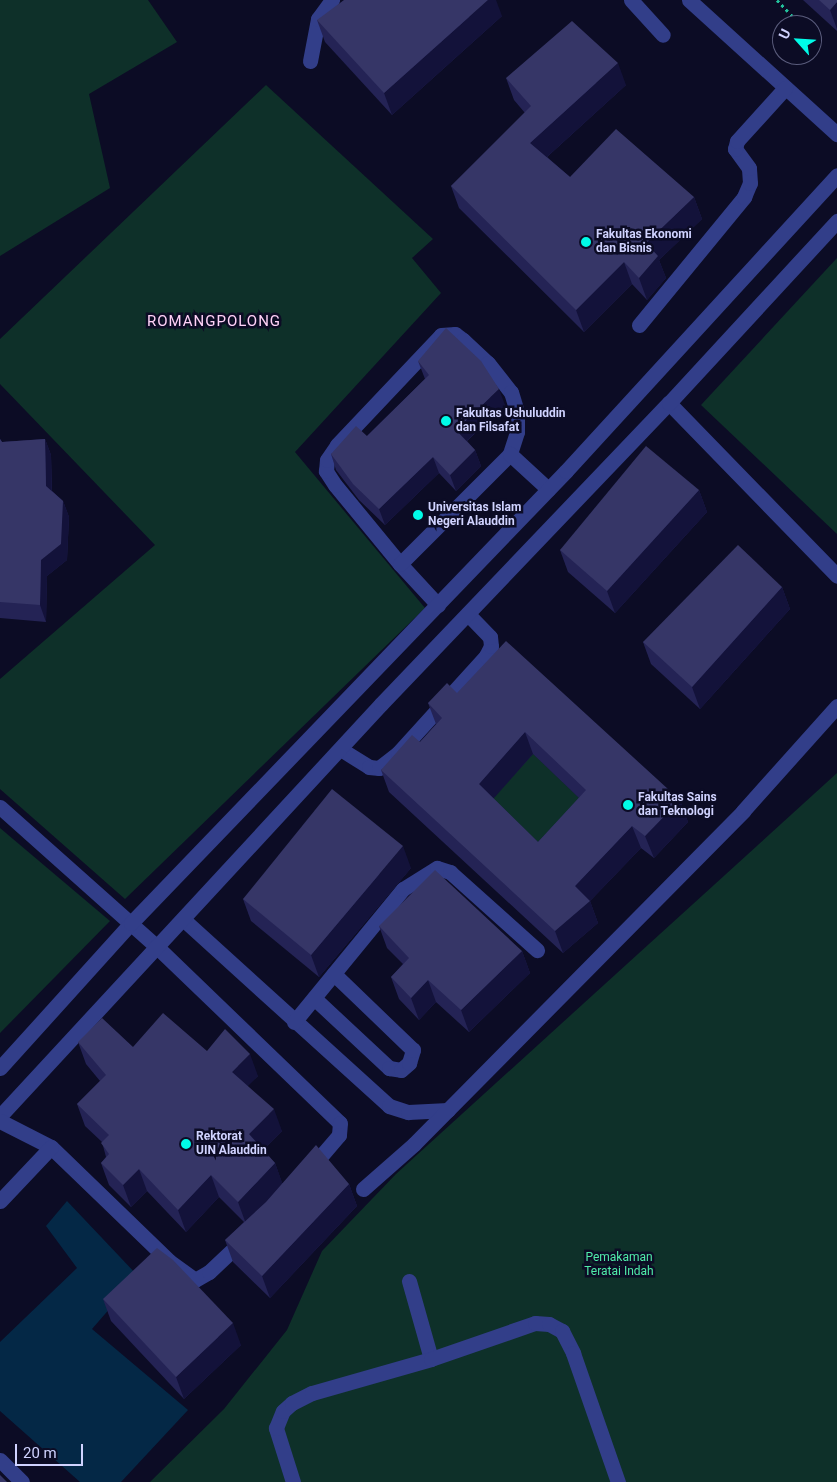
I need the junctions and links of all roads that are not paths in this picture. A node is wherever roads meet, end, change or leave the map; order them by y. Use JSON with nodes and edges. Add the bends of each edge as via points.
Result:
{"nodes":[{"id":1,"x":332,"y":0,"type":"edge"},
{"id":2,"x":631,"y":0,"type":"edge"},
{"id":3,"x":689,"y":0,"type":"edge"},
{"id":4,"x":663,"y":35,"type":"dead end"},
{"id":5,"x":310,"y":61,"type":"dead end"},
{"id":6,"x":785,"y":88,"type":"junction"},
{"id":7,"x":837,"y":134,"type":"edge"},
{"id":8,"x":837,"y":175,"type":"edge"},
{"id":9,"x":837,"y":221,"type":"edge"},
{"id":10,"x":639,"y":325,"type":"dead end"},
{"id":11,"x":669,"y":403,"type":"junction"},
{"id":12,"x":510,"y":454,"type":"junction"},
{"id":13,"x":548,"y":489,"type":"junction"},
{"id":14,"x":400,"y":564,"type":"junction"},
{"id":15,"x":837,"y":576,"type":"edge"},
{"id":16,"x":438,"y":605,"type":"junction"},
{"id":17,"x":468,"y":614,"type":"junction"},
{"id":18,"x":837,"y":706,"type":"edge"},
{"id":19,"x":342,"y":750,"type":"junction"},
{"id":20,"x":0,"y":807,"type":"edge"},
{"id":21,"x":184,"y":920,"type":"junction"},
{"id":22,"x":131,"y":923,"type":"junction"},
{"id":23,"x":156,"y":946,"type":"junction"},
{"id":24,"x":538,"y":950,"type":"dead end"},
{"id":25,"x":334,"y":974,"type":"junction"},
{"id":26,"x":314,"y":998,"type":"junction"},
{"id":27,"x":294,"y":1022,"type":"junction"},
{"id":28,"x":0,"y":1068,"type":"edge"},
{"id":29,"x":448,"y":1110,"type":"junction"},
{"id":30,"x":0,"y":1116,"type":"edge"},
{"id":31,"x":0,"y":1122,"type":"edge"},
{"id":32,"x":51,"y":1147,"type":"junction"},
{"id":33,"x":298,"y":1183,"type":"edge"},
{"id":34,"x":363,"y":1189,"type":"dead end"},
{"id":35,"x":0,"y":1201,"type":"edge"},
{"id":36,"x":252,"y":1231,"type":"edge"},
{"id":37,"x":409,"y":1281,"type":"dead end"},
{"id":38,"x":431,"y":1359,"type":"junction"},
{"id":39,"x":0,"y":1460,"type":"edge"},
{"id":40,"x":22,"y":1482,"type":"edge"},
{"id":41,"x":293,"y":1482,"type":"edge"},
{"id":42,"x":618,"y":1482,"type":"edge"}],
"edges":[{"from":1,"to":5,"type":"lane","via":[[318,19]]},
{"from":2,"to":4,"type":"lane"},
{"from":3,"to":6,"type":"lane"},
{"from":6,"to":7,"type":"lane"},
{"from":6,"to":10,"type":"lane","via":[[737,141],[735,149],[749,168],[750,183],[744,197]]},
{"from":8,"to":13,"type":"lane"},
{"from":9,"to":11,"type":"lane"},
{"from":11,"to":15,"type":"lane"},
{"from":11,"to":17,"type":"lane"},
{"from":12,"to":13,"type":"lane"},
{"from":12,"to":14,"type":"lane"},
{"from":12,"to":14,"type":"lane","via":[[518,432],[518,412],[511,392],[488,363],[463,340],[455,334],[441,336],[337,445],[327,460],[326,471],[335,484]]},
{"from":13,"to":16,"type":"lane"},
{"from":14,"to":16,"type":"lane"},
{"from":16,"to":22,"type":"lane"},
{"from":17,"to":19,"type":"lane"},
{"from":17,"to":19,"type":"lane","via":[[490,637],[486,656],[398,753],[379,768],[369,767]]},
{"from":18,"to":29,"type":"lane","via":[[743,811]]},
{"from":19,"to":21,"type":"lane"},
{"from":20,"to":22,"type":"lane"},
{"from":21,"to":23,"type":"lane"},
{"from":21,"to":27,"type":"lane"},
{"from":22,"to":23,"type":"lane"},
{"from":22,"to":28,"type":"lane"},
{"from":23,"to":30,"type":"lane"},
{"from":23,"to":33,"type":"lane","via":[[340,1123],[339,1135]]},
{"from":24,"to":25,"type":"lane","via":[[450,872],[437,868],[404,889]]},
{"from":25,"to":26,"type":"lane"},
{"from":25,"to":26,"type":"lane","via":[[413,1050],[409,1064],[400,1070],[389,1068]]},
{"from":26,"to":27,"type":"lane"},
{"from":27,"to":29,"type":"lane","via":[[389,1106],[408,1112]]},
{"from":29,"to":34,"type":"lane"},
{"from":31,"to":32,"type":"lane"},
{"from":32,"to":35,"type":"lane"},
{"from":32,"to":36,"type":"lane","via":[[169,1261],[195,1280],[209,1272]]},
{"from":37,"to":38,"type":"lane"},
{"from":38,"to":41,"type":"lane","via":[[312,1393],[283,1411],[276,1428]]},
{"from":38,"to":42,"type":"lane","via":[[535,1323],[549,1324],[562,1331],[573,1353]]},
{"from":39,"to":40,"type":"lane"}]}
